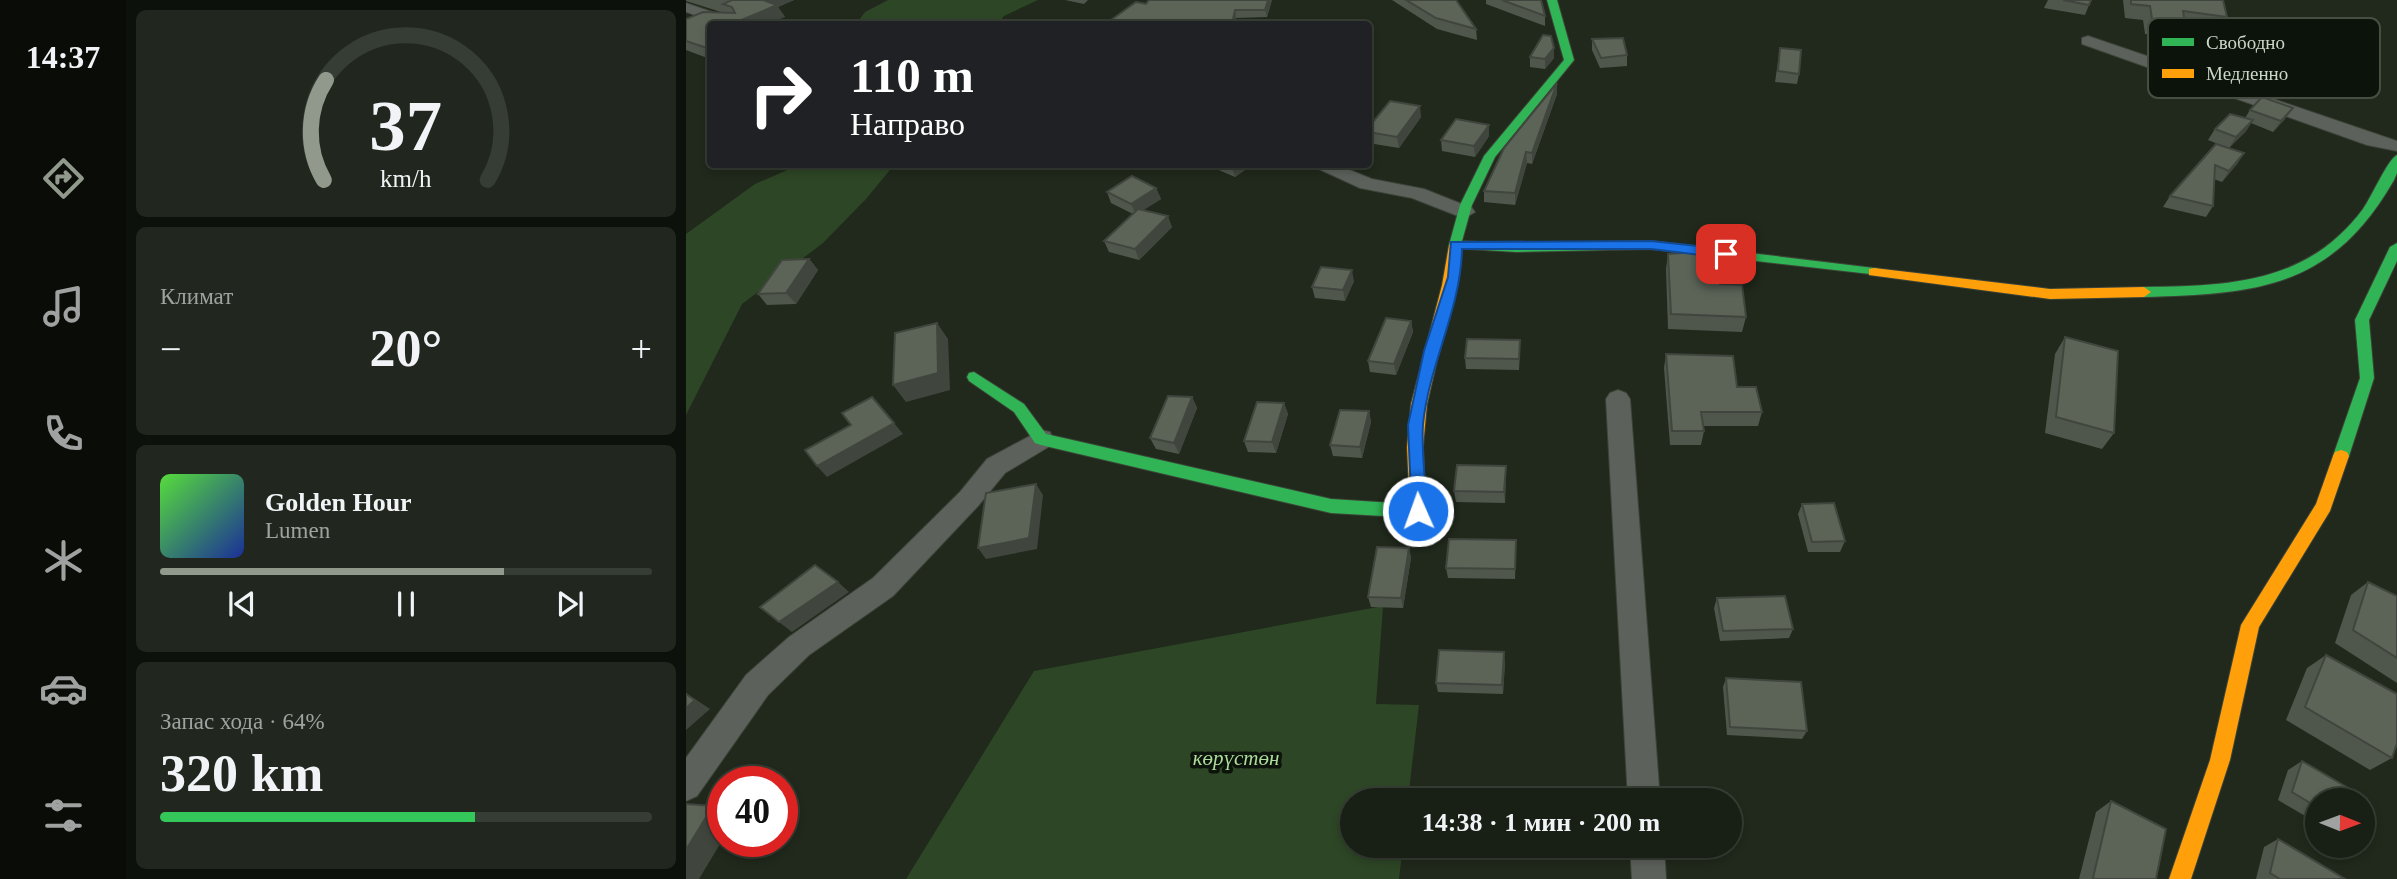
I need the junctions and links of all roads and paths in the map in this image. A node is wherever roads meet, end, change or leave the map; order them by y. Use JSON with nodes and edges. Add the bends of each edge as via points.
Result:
{"nodes":[{"id":1,"x":1552,"y":0,"type":"edge"},
{"id":2,"x":686,"y":7,"type":"edge"},
{"id":3,"x":725,"y":21,"type":"edge"},
{"id":4,"x":2088,"y":41,"type":"dead end"},
{"id":5,"x":2148,"y":61,"type":"edge"},
{"id":6,"x":2254,"y":98,"type":"edge"},
{"id":7,"x":2397,"y":146,"type":"edge"},
{"id":8,"x":2397,"y":159,"type":"edge"},
{"id":9,"x":1327,"y":168,"type":"edge"},
{"id":10,"x":1465,"y":212,"type":"junction"},
{"id":11,"x":1455,"y":245,"type":"junction"},
{"id":12,"x":2397,"y":247,"type":"edge"},
{"id":13,"x":974,"y":377,"type":"dead end"},
{"id":14,"x":1618,"y":399,"type":"dead end"},
{"id":15,"x":1041,"y":439,"type":"junction"},
{"id":16,"x":686,"y":785,"type":"edge"},
{"id":17,"x":1643,"y":788,"type":"edge"},
{"id":18,"x":1648,"y":858,"type":"edge"},
{"id":19,"x":1649,"y":879,"type":"edge"},
{"id":20,"x":2180,"y":879,"type":"edge"}],
"edges":[{"from":1,"to":10,"type":"street","via":[[1569,60],[1490,156]]},
{"from":2,"to":3,"type":"street"},
{"from":4,"to":5,"type":"street"},
{"from":6,"to":7,"type":"street"},
{"from":8,"to":11,"type":"street","via":[[2387,186],[2364,220],[2318,258],[2270,281],[2218,290],[2050,293],[1651,245]]},
{"from":9,"to":10,"type":"street","via":[[1367,184],[1417,192]]},
{"from":10,"to":11,"type":"street"},
{"from":11,"to":15,"type":"street","via":[[1455,277],[1431,351],[1415,425],[1418,511],[1331,506]]},
{"from":12,"to":20,"type":"street","via":[[2362,320],[2368,378],[2324,506],[2250,625],[2220,760]]},
{"from":13,"to":15,"type":"street","via":[[1019,408]]},
{"from":14,"to":17,"type":"street"},
{"from":15,"to":16,"type":"street","via":[[996,466],[883,587],[799,646],[757,685]]},
{"from":18,"to":19,"type":"street"}]}
